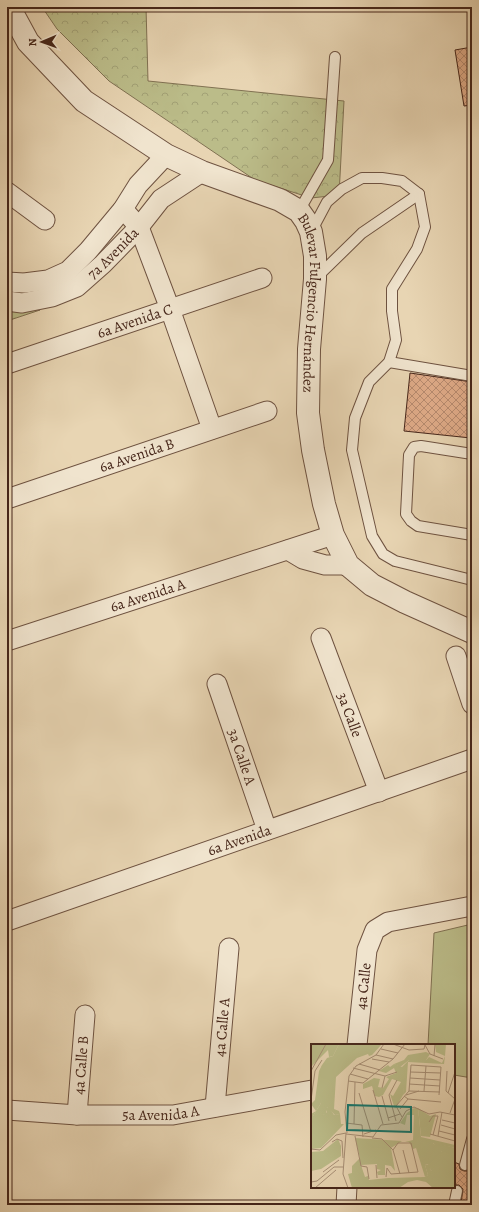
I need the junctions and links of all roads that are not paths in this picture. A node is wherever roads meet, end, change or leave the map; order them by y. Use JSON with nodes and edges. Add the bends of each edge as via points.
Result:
{"nodes":[{"id":1,"x":9,"y":7,"type":"edge"},
{"id":2,"x":336,"y":57,"type":"dead end"},
{"id":3,"x":166,"y":155,"type":"junction"},
{"id":4,"x":202,"y":172,"type":"junction"},
{"id":5,"x":7,"y":192,"type":"edge"},
{"id":6,"x":419,"y":194,"type":"junction"},
{"id":7,"x":123,"y":209,"type":"junction"},
{"id":8,"x":299,"y":211,"type":"junction"},
{"id":9,"x":46,"y":220,"type":"dead end"},
{"id":10,"x":139,"y":227,"type":"junction"},
{"id":11,"x":311,"y":232,"type":"junction"},
{"id":12,"x":262,"y":278,"type":"dead end"},
{"id":13,"x":315,"y":279,"type":"junction"},
{"id":14,"x":7,"y":282,"type":"edge"},
{"id":15,"x":7,"y":301,"type":"edge"},
{"id":16,"x":170,"y":309,"type":"junction"},
{"id":17,"x":389,"y":362,"type":"junction"},
{"id":18,"x":7,"y":364,"type":"edge"},
{"id":19,"x":472,"y":376,"type":"edge"},
{"id":20,"x":267,"y":411,"type":"dead end"},
{"id":21,"x":212,"y":429,"type":"junction"},
{"id":22,"x":472,"y":454,"type":"edge"},
{"id":23,"x":7,"y":499,"type":"edge"},
{"id":24,"x":333,"y":534,"type":"junction"},
{"id":25,"x":472,"y":534,"type":"edge"},
{"id":26,"x":288,"y":550,"type":"junction"},
{"id":27,"x":348,"y":565,"type":"junction"},
{"id":28,"x":472,"y":580,"type":"edge"},
{"id":29,"x":472,"y":632,"type":"edge"},
{"id":30,"x":321,"y":638,"type":"dead end"},
{"id":31,"x":7,"y":642,"type":"edge"},
{"id":32,"x":456,"y":656,"type":"dead end"},
{"id":33,"x":216,"y":684,"type":"dead end"},
{"id":34,"x":472,"y":704,"type":"edge"},
{"id":35,"x":472,"y":759,"type":"edge"},
{"id":36,"x":379,"y":792,"type":"junction"},
{"id":37,"x":267,"y":830,"type":"junction"},
{"id":38,"x":472,"y":906,"type":"edge"},
{"id":39,"x":7,"y":921,"type":"edge"},
{"id":40,"x":229,"y":948,"type":"dead end"},
{"id":41,"x":85,"y":1015,"type":"dead end"},
{"id":42,"x":357,"y":1044,"type":"edge"},
{"id":43,"x":311,"y":1090,"type":"edge"},
{"id":44,"x":215,"y":1107,"type":"junction"},
{"id":45,"x":7,"y":1110,"type":"edge"},
{"id":46,"x":77,"y":1115,"type":"junction"},
{"id":47,"x":472,"y":1139,"type":"edge"},
{"id":48,"x":465,"y":1165,"type":"dead end"},
{"id":49,"x":347,"y":1188,"type":"edge"},
{"id":50,"x":458,"y":1191,"type":"dead end"},
{"id":51,"x":346,"y":1205,"type":"edge"},
{"id":52,"x":454,"y":1205,"type":"edge"}],
"edges":[{"from":1,"to":3,"type":"street","name":"Bulevar Fulgencio Hernández","via":[[28,42],[84,101]]},
{"from":2,"to":8,"type":"lane","via":[[328,160]]},
{"from":3,"to":4,"type":"street","name":"Bulevar Fulgencio Hernández"},
{"from":3,"to":7,"type":"street","name":"7a Avenida","via":[[138,185]]},
{"from":4,"to":8,"type":"street","name":"Bulevar Fulgencio Hernández","via":[[280,200]]},
{"from":4,"to":10,"type":"street","name":"7a Avenida","via":[[161,199]]},
{"from":5,"to":9,"type":"street"},
{"from":6,"to":11,"type":"lane","via":[[402,181],[362,178],[342,189],[328,202]]},
{"from":6,"to":13,"type":"lane","via":[[362,233]]},
{"from":6,"to":17,"type":"lane","via":[[425,227],[417,248],[392,289],[396,340]]},
{"from":7,"to":10,"type":"street"},
{"from":7,"to":14,"type":"street","name":"7a Avenida","via":[[68,271],[48,280]]},
{"from":8,"to":11,"type":"street","name":"Bulevar Fulgencio Hernández"},
{"from":10,"to":15,"type":"street","name":"7a Avenida","via":[[77,287],[52,298],[22,303]]},
{"from":10,"to":16,"type":"street"},
{"from":11,"to":13,"type":"street","name":"Bulevar Fulgencio Hernández"},
{"from":12,"to":16,"type":"street","name":"6a Avenida C"},
{"from":13,"to":24,"type":"street","name":"Bulevar Fulgencio Hernández","via":[[309,349],[308,413],[324,504]]},
{"from":16,"to":18,"type":"street","name":"6a Avenida C"},
{"from":16,"to":21,"type":"street"},
{"from":17,"to":19,"type":"lane"},
{"from":17,"to":28,"type":"lane","via":[[369,382],[354,426],[352,450],[372,536],[383,554],[395,561]]},
{"from":20,"to":21,"type":"street","name":"6a Avenida B"},
{"from":21,"to":23,"type":"street","name":"6a Avenida B"},
{"from":22,"to":25,"type":"lane","via":[[414,447],[409,455],[406,514],[418,526]]},
{"from":24,"to":26,"type":"street","name":"6a Avenida A"},
{"from":24,"to":27,"type":"street","name":"Bulevar Fulgencio Hernández"},
{"from":26,"to":27,"type":"street","via":[[303,559],[325,565]]},
{"from":26,"to":31,"type":"street","name":"6a Avenida A"},
{"from":27,"to":29,"type":"street","name":"Bulevar Fulgencio Hernández","via":[[372,585]]},
{"from":30,"to":36,"type":"street","name":"3a Calle"},
{"from":32,"to":34,"type":"street"},
{"from":33,"to":37,"type":"street","name":"3a Calle A"},
{"from":35,"to":36,"type":"street","name":"6a Avenida"},
{"from":36,"to":37,"type":"street","name":"6a Avenida"},
{"from":37,"to":39,"type":"street","name":"6a Avenida"},
{"from":38,"to":42,"type":"street","name":"4a Calle","via":[[388,922],[375,930],[367,950]]},
{"from":40,"to":44,"type":"street","name":"4a Calle A"},
{"from":41,"to":46,"type":"street","name":"4a Calle B"},
{"from":43,"to":44,"type":"street","name":"5a Avenida A"},
{"from":44,"to":46,"type":"street","name":"5a Avenida A","via":[[173,1115]]},
{"from":45,"to":46,"type":"street","name":"5a Avenida A"},
{"from":47,"to":48,"type":"lane"},
{"from":49,"to":51,"type":"street"},
{"from":50,"to":52,"type":"lane"}]}
